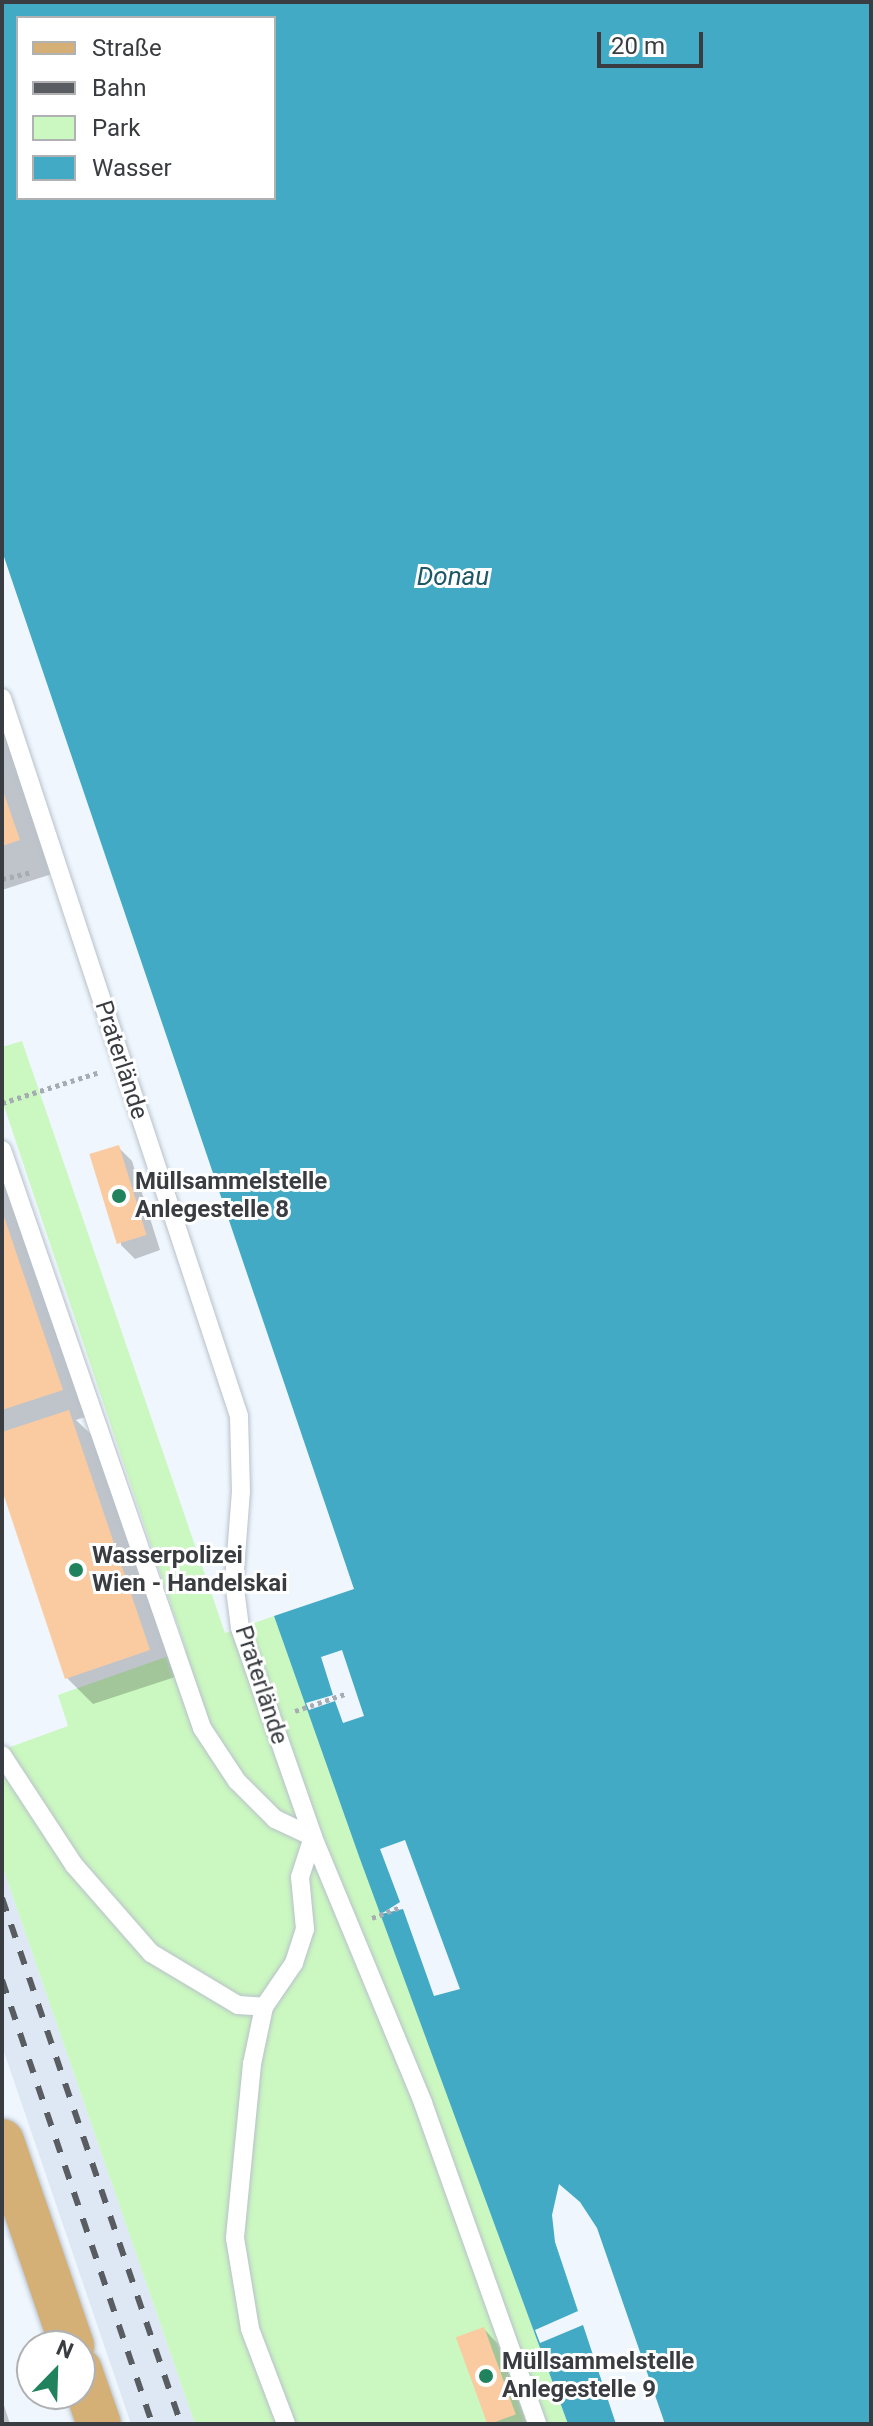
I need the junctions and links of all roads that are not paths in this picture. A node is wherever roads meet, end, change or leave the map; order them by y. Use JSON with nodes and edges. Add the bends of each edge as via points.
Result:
{"nodes":[{"id":1,"x":2,"y":698,"type":"edge"},
{"id":2,"x":2,"y":1150,"type":"edge"},
{"id":3,"x":2,"y":1755,"type":"edge"},
{"id":4,"x":313,"y":1837,"type":"junction"},
{"id":5,"x":264,"y":2007,"type":"junction"},
{"id":6,"x":2,"y":2141,"type":"edge"},
{"id":7,"x":67,"y":2330,"type":"edge"},
{"id":8,"x":286,"y":2424,"type":"edge"},
{"id":9,"x":537,"y":2424,"type":"edge"}],
"edges":[{"from":1,"to":4,"type":"lane","name":"Praterlände","via":[[239,1416],[241,1491],[234,1581],[240,1628]]},
{"from":2,"to":4,"type":"lane","via":[[202,1728],[237,1781],[275,1819]]},
{"from":3,"to":5,"type":"lane","via":[[74,1865],[151,1953],[238,2005]]},
{"from":4,"to":5,"type":"lane","via":[[300,1877],[305,1929],[294,1963]]},
{"from":4,"to":9,"type":"lane","name":"Praterlände","via":[[423,2103]]},
{"from":5,"to":8,"type":"lane","via":[[241,2148],[235,2238],[250,2329]]},
{"from":6,"to":7,"type":"main road"}]}
